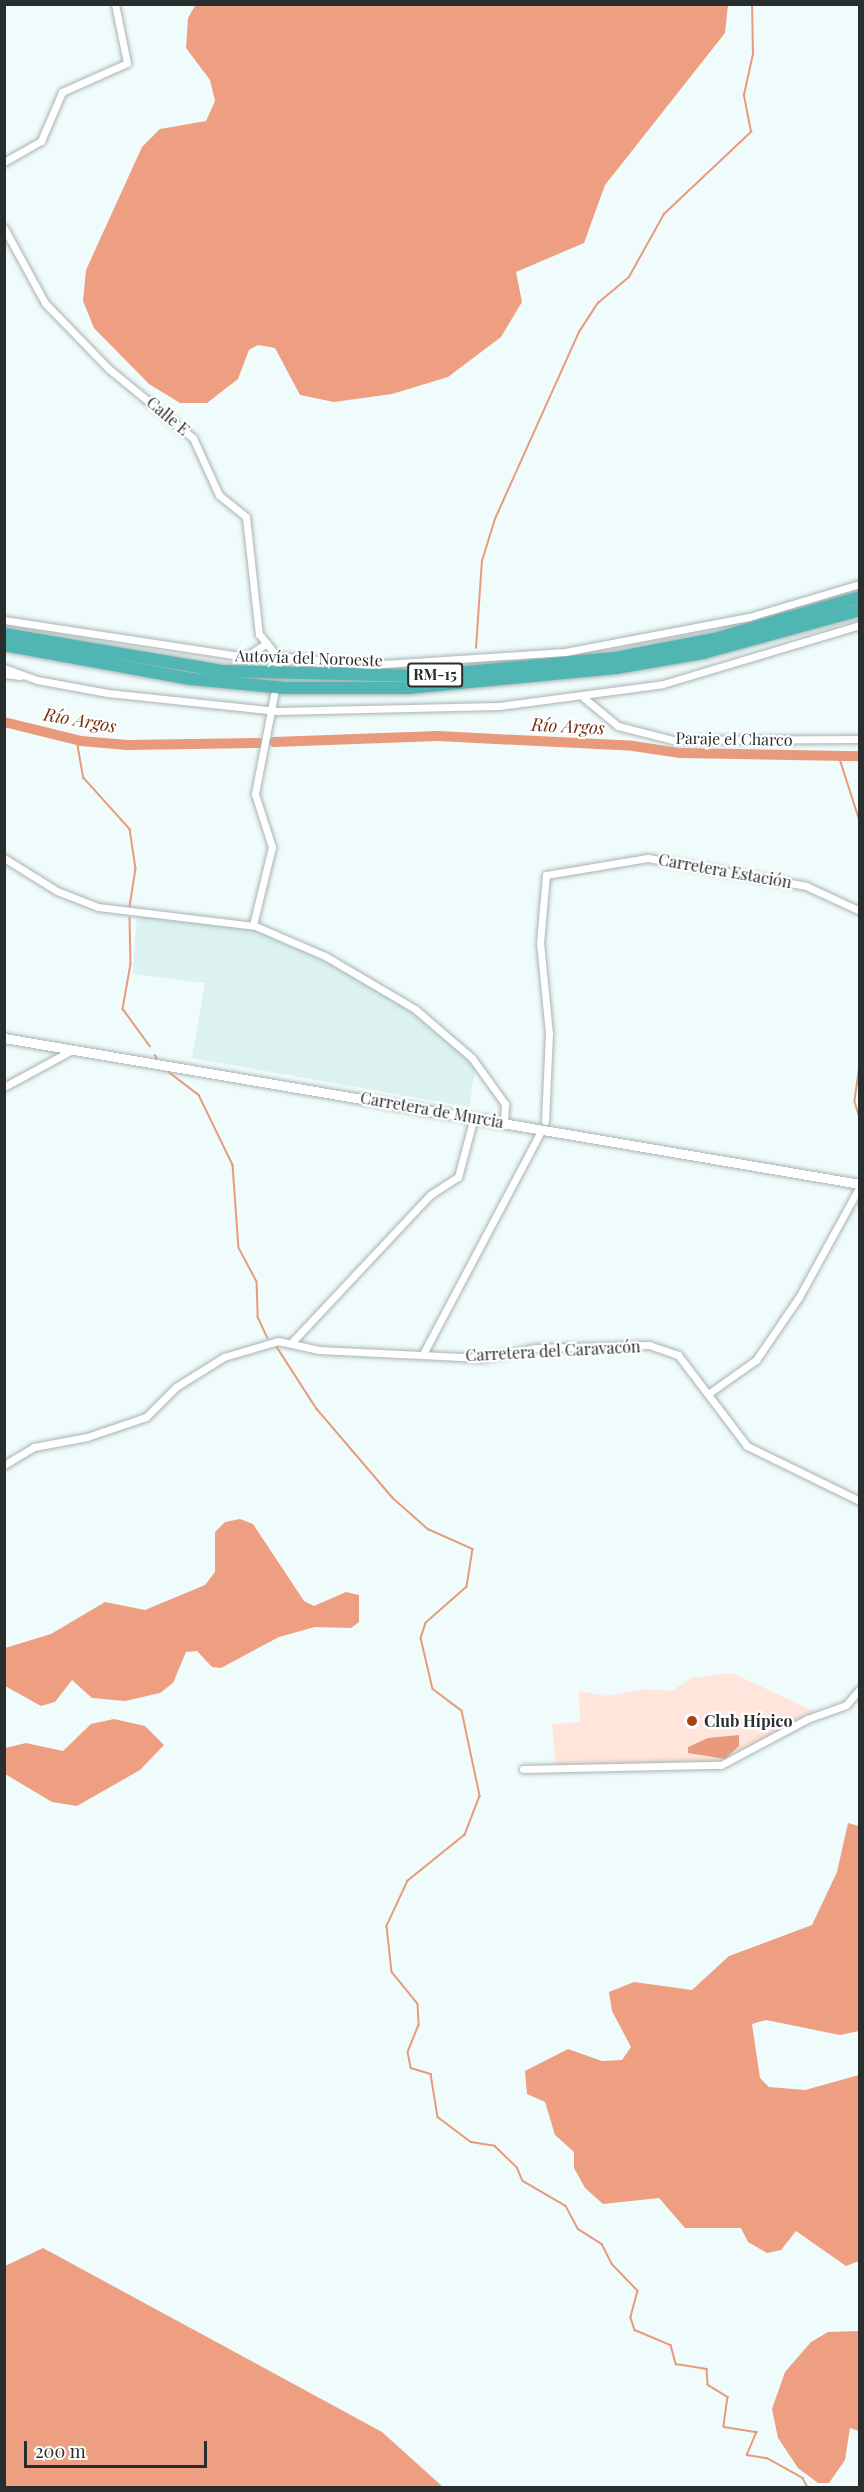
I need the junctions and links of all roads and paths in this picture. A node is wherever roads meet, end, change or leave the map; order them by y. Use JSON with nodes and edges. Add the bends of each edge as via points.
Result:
{"nodes":[{"id":1,"x":115,"y":4,"type":"edge"},
{"id":2,"x":4,"y":162,"type":"edge"},
{"id":3,"x":4,"y":228,"type":"edge"},
{"id":4,"x":860,"y":584,"type":"edge"},
{"id":5,"x":860,"y":597,"type":"edge"},
{"id":6,"x":860,"y":610,"type":"edge"},
{"id":7,"x":4,"y":620,"type":"edge"},
{"id":8,"x":860,"y":625,"type":"edge"},
{"id":9,"x":4,"y":634,"type":"edge"},
{"id":10,"x":267,"y":643,"type":"junction"},
{"id":11,"x":4,"y":645,"type":"edge"},
{"id":12,"x":277,"y":656,"type":"junction"},
{"id":13,"x":278,"y":667,"type":"dead end"},
{"id":14,"x":4,"y":668,"type":"edge"},
{"id":15,"x":4,"y":674,"type":"edge"},
{"id":16,"x":26,"y":676,"type":"junction"},
{"id":17,"x":274,"y":695,"type":"dead end"},
{"id":18,"x":584,"y":698,"type":"junction"},
{"id":19,"x":273,"y":710,"type":"junction"},
{"id":20,"x":860,"y":739,"type":"edge"},
{"id":21,"x":4,"y":858,"type":"edge"},
{"id":22,"x":860,"y":911,"type":"edge"},
{"id":23,"x":254,"y":926,"type":"junction"},
{"id":24,"x":4,"y":1038,"type":"edge"},
{"id":25,"x":74,"y":1049,"type":"junction"},
{"id":26,"x":4,"y":1087,"type":"edge"},
{"id":27,"x":474,"y":1117,"type":"junction"},
{"id":28,"x":504,"y":1122,"type":"junction"},
{"id":29,"x":543,"y":1125,"type":"junction"},
{"id":30,"x":860,"y":1185,"type":"edge"},
{"id":31,"x":293,"y":1341,"type":"junction"},
{"id":32,"x":423,"y":1354,"type":"junction"},
{"id":33,"x":708,"y":1394,"type":"junction"},
{"id":34,"x":4,"y":1465,"type":"edge"},
{"id":35,"x":860,"y":1501,"type":"edge"},
{"id":36,"x":860,"y":1689,"type":"edge"},
{"id":37,"x":523,"y":1769,"type":"dead end"}],
"edges":[{"from":1,"to":2,"type":"street","via":[[127,63],[62,92],[41,141]]},
{"from":3,"to":10,"type":"street","name":"Calle E","via":[[45,303],[109,369],[194,438],[219,495],[246,517],[259,634]]},
{"from":4,"to":12,"type":"street","via":[[749,617],[565,652],[369,665]]},
{"from":5,"to":9,"type":"highway","name":"Autovía del Noroeste","number":"RM-15","via":[[714,639],[615,658],[424,676],[222,671]]},
{"from":6,"to":11,"type":"highway","name":"Autovía del Noroeste","number":"RM-15","via":[[703,652],[616,668],[408,688],[286,688],[192,679]]},
{"from":7,"to":10,"type":"street","via":[[246,657]]},
{"from":8,"to":18,"type":"street","via":[[692,678]]},
{"from":10,"to":12,"type":"street","name":"Calle E"},
{"from":12,"to":13,"type":"street"},
{"from":14,"to":16,"type":"street"},
{"from":15,"to":16,"type":"street"},
{"from":16,"to":19,"type":"street","via":[[118,694]]},
{"from":17,"to":19,"type":"street"},
{"from":18,"to":19,"type":"street","via":[[354,712]]},
{"from":18,"to":20,"type":"street","name":"Paraje el Charco","via":[[618,726],[674,740]]},
{"from":19,"to":23,"type":"street","via":[[255,794],[272,847],[251,915]]},
{"from":21,"to":23,"type":"street","via":[[57,891],[98,907]]},
{"from":22,"to":29,"type":"street","name":"Carretera Estación","via":[[806,886],[648,858],[545,875],[540,943],[549,1034]]},
{"from":23,"to":28,"type":"street","via":[[314,950],[415,1009],[472,1058],[504,1104]]},
{"from":24,"to":25,"type":"main road","name":"Carretera de Murcia"},
{"from":25,"to":26,"type":"street"},
{"from":25,"to":27,"type":"main road","name":"Carretera de Murcia"},
{"from":27,"to":28,"type":"main road","name":"Carretera de Murcia"},
{"from":27,"to":31,"type":"street","via":[[458,1178],[430,1195]]},
{"from":28,"to":29,"type":"main road","name":"Carretera de Murcia"},
{"from":29,"to":30,"type":"main road","name":"Carretera de Murcia"},
{"from":29,"to":32,"type":"street"},
{"from":30,"to":33,"type":"street","via":[[799,1297],[756,1360]]},
{"from":31,"to":32,"type":"street","name":"Carretera del Caravacón","via":[[319,1350]]},
{"from":31,"to":34,"type":"street","via":[[224,1357],[177,1387],[146,1417],[87,1437],[34,1447]]},
{"from":32,"to":33,"type":"street","name":"Carretera del Caravacón","via":[[482,1358],[536,1348],[657,1346],[678,1355]]},
{"from":33,"to":35,"type":"street","name":"Carretera del Caravacón","via":[[752,1450]]},
{"from":36,"to":37,"type":"street","via":[[846,1705],[721,1765]]}]}
